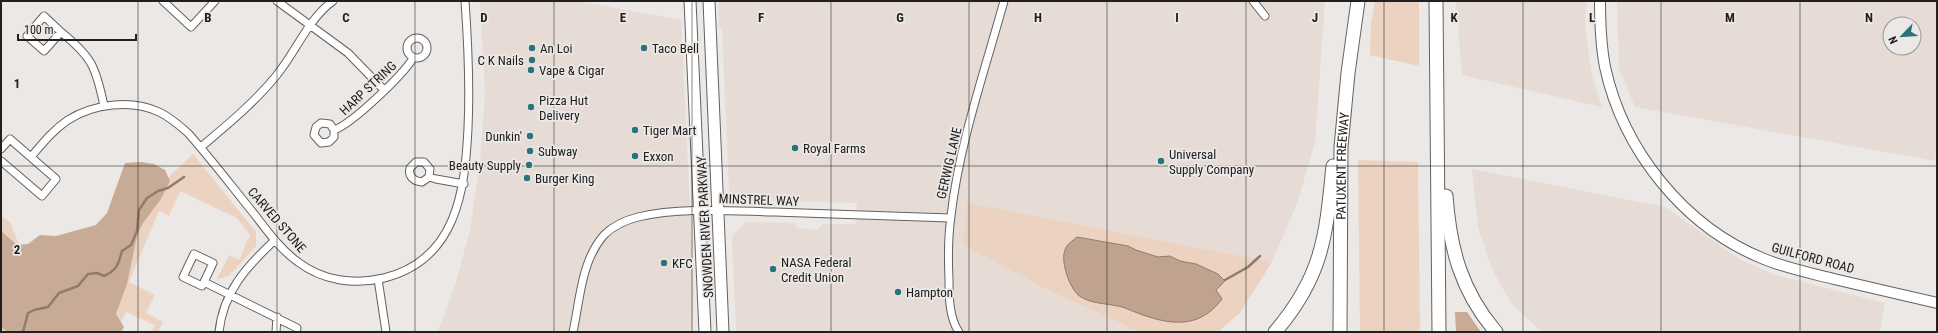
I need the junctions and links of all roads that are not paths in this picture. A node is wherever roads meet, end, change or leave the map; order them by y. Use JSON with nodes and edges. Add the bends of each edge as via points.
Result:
{"nodes":[{"id":1,"x":163,"y":1,"type":"edge"},
{"id":2,"x":277,"y":1,"type":"edge"},
{"id":3,"x":334,"y":1,"type":"edge"},
{"id":4,"x":465,"y":1,"type":"edge"},
{"id":5,"x":690,"y":1,"type":"edge"},
{"id":6,"x":709,"y":1,"type":"edge"},
{"id":7,"x":1004,"y":1,"type":"edge"},
{"id":8,"x":1253,"y":1,"type":"edge"},
{"id":9,"x":1358,"y":1,"type":"edge"},
{"id":10,"x":1436,"y":1,"type":"edge"},
{"id":11,"x":1600,"y":1,"type":"edge"},
{"id":12,"x":210,"y":3,"type":"edge"},
{"id":13,"x":1265,"y":16,"type":"dead end"},
{"id":14,"x":311,"y":25,"type":"junction"},
{"id":15,"x":61,"y":32,"type":"junction"},
{"id":16,"x":413,"y":58,"type":"dead end"},
{"id":17,"x":1436,"y":69,"type":"junction"},
{"id":18,"x":1348,"y":73,"type":"junction"},
{"id":19,"x":384,"y":90,"type":"junction"},
{"id":20,"x":104,"y":106,"type":"junction"},
{"id":21,"x":334,"y":130,"type":"dead end"},
{"id":22,"x":201,"y":147,"type":"junction"},
{"id":23,"x":1,"y":149,"type":"edge"},
{"id":24,"x":31,"y":157,"type":"junction"},
{"id":25,"x":1,"y":161,"type":"edge"},
{"id":26,"x":429,"y":177,"type":"dead end"},
{"id":27,"x":464,"y":184,"type":"junction"},
{"id":28,"x":718,"y":210,"type":"junction"},
{"id":29,"x":699,"y":211,"type":"junction"},
{"id":30,"x":950,"y":218,"type":"junction"},
{"id":31,"x":275,"y":240,"type":"junction"},
{"id":32,"x":378,"y":279,"type":"junction"},
{"id":33,"x":204,"y":282,"type":"junction"},
{"id":34,"x":229,"y":294,"type":"junction"},
{"id":35,"x":1937,"y":302,"type":"edge"},
{"id":36,"x":277,"y":317,"type":"junction"},
{"id":37,"x":219,"y":332,"type":"edge"},
{"id":38,"x":276,"y":332,"type":"edge"},
{"id":39,"x":296,"y":332,"type":"edge"},
{"id":40,"x":386,"y":332,"type":"edge"},
{"id":41,"x":573,"y":332,"type":"edge"},
{"id":42,"x":705,"y":332,"type":"edge"},
{"id":43,"x":723,"y":332,"type":"edge"},
{"id":44,"x":959,"y":332,"type":"edge"},
{"id":45,"x":1275,"y":332,"type":"edge"},
{"id":46,"x":1340,"y":332,"type":"edge"},
{"id":47,"x":1439,"y":332,"type":"edge"},
{"id":48,"x":1496,"y":332,"type":"edge"}],
"edges":[{"from":1,"to":12,"type":"street","via":[[191,27]]},
{"from":2,"to":14,"type":"street"},
{"from":3,"to":14,"type":"street"},
{"from":4,"to":27,"type":"street","name":"CARVED STONE","via":[[469,87]]},
{"from":5,"to":29,"type":"main road","name":"SNOWDEN RIVER PARKWAY"},
{"from":6,"to":28,"type":"main road","name":"SNOWDEN RIVER PARKWAY"},
{"from":7,"to":30,"type":"street","name":"GERWIG LANE","via":[[957,172]]},
{"from":8,"to":13,"type":"street"},
{"from":9,"to":18,"type":"highway","name":"PATUXENT FREEWAY"},
{"from":10,"to":17,"type":"highway"},
{"from":11,"to":35,"type":"street","name":"GUILFORD ROAD","via":[[1605,66],[1620,113],[1645,160],[1685,208],[1732,243],[1763,258],[1792,268]]},
{"from":14,"to":19,"type":"street","via":[[348,53]]},
{"from":14,"to":22,"type":"street","via":[[287,63],[262,92]]},
{"from":15,"to":15,"type":"street","via":[[44,51],[26,36],[44,16]]},
{"from":15,"to":20,"type":"street","via":[[81,49],[95,68]]},
{"from":16,"to":19,"type":"street","name":"HARP STRING","via":[[403,73]]},
{"from":17,"to":47,"type":"highway"},
{"from":17,"to":48,"type":"highway","via":[[1447,212],[1454,256],[1470,297]]},
{"from":18,"to":45,"type":"highway","via":[[1334,150],[1323,246],[1302,296]]},
{"from":18,"to":46,"type":"highway","name":"PATUXENT FREEWAY","via":[[1341,146]]},
{"from":19,"to":21,"type":"street","name":"HARP STRING","via":[[346,124]]},
{"from":20,"to":22,"type":"street","name":"CARVED STONE","via":[[132,106],[157,111],[176,123]]},
{"from":20,"to":24,"type":"street","name":"CARVED STONE","via":[[67,121]]},
{"from":22,"to":31,"type":"street","name":"CARVED STONE"},
{"from":23,"to":24,"type":"street","via":[[10,139]]},
{"from":24,"to":25,"type":"street","via":[[56,179],[42,196]]},
{"from":26,"to":27,"type":"street"},
{"from":27,"to":32,"type":"street","name":"CARVED STONE","via":[[452,220],[436,247],[408,269]]},
{"from":28,"to":29,"type":"street","name":"MINSTREL WAY"},
{"from":28,"to":30,"type":"street","name":"MINSTREL WAY"},
{"from":28,"to":43,"type":"main road","name":"SNOWDEN RIVER PARKWAY"},
{"from":29,"to":41,"type":"street","name":"MINSTREL WAY","via":[[637,217],[621,223],[605,234],[588,260]]},
{"from":29,"to":42,"type":"main road","name":"SNOWDEN RIVER PARKWAY"},
{"from":30,"to":44,"type":"street","name":"GERWIG LANE","via":[[950,305]]},
{"from":31,"to":32,"type":"street","name":"CARVED STONE","via":[[296,262],[321,275],[350,282]]},
{"from":31,"to":34,"type":"street","via":[[244,270]]},
{"from":32,"to":40,"type":"street"},
{"from":33,"to":33,"type":"street","via":[[213,263],[194,254],[183,278],[202,286]]},
{"from":33,"to":34,"type":"street"},
{"from":34,"to":36,"type":"street"},
{"from":34,"to":37,"type":"street"},
{"from":36,"to":38,"type":"street"},
{"from":36,"to":39,"type":"street","via":[[297,328]]}]}
